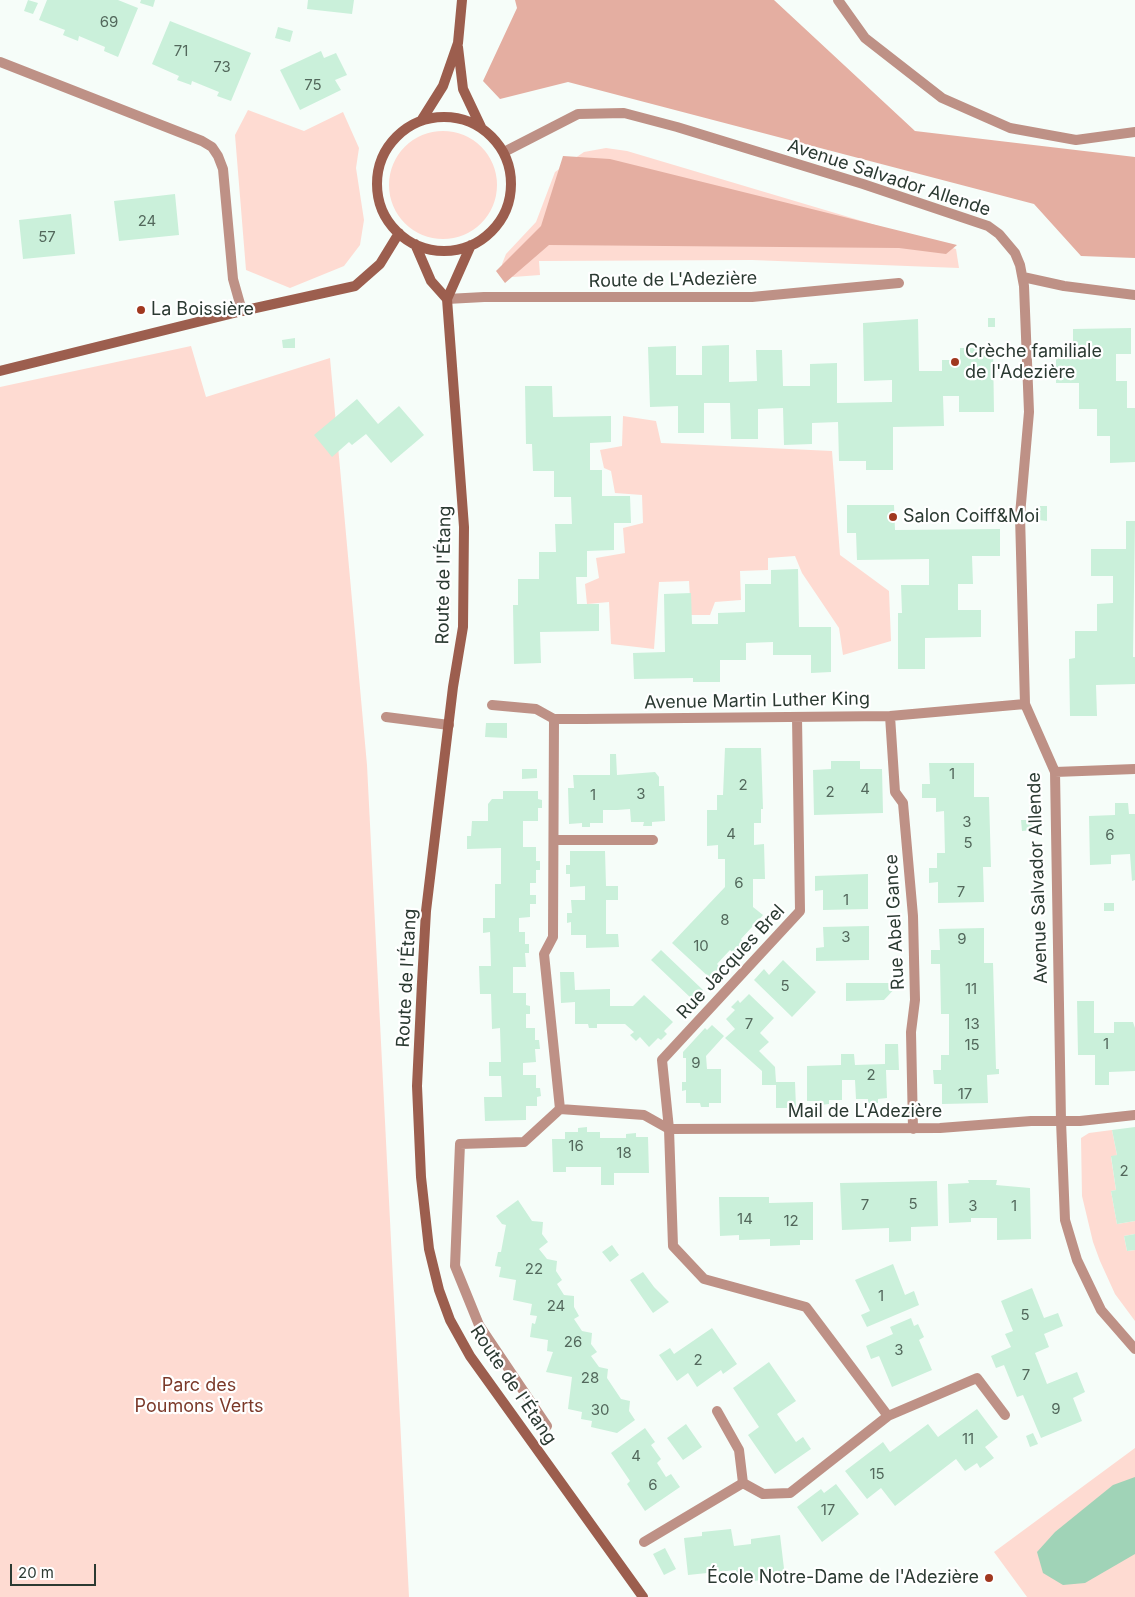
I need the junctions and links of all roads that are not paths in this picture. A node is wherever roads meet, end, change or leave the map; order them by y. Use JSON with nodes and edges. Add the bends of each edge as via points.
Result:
{"nodes":[{"id":1,"x":462,"y":0,"type":"edge"},
{"id":2,"x":838,"y":0,"type":"edge"},
{"id":3,"x":458,"y":43,"type":"junction"},
{"id":4,"x":0,"y":62,"type":"edge"},
{"id":5,"x":421,"y":121,"type":"junction"},
{"id":6,"x":481,"y":127,"type":"junction"},
{"id":7,"x":1135,"y":132,"type":"edge"},
{"id":8,"x":504,"y":152,"type":"junction"},
{"id":9,"x":399,"y":233,"type":"junction"},
{"id":10,"x":415,"y":244,"type":"junction"},
{"id":11,"x":471,"y":246,"type":"junction"},
{"id":12,"x":1023,"y":277,"type":"junction"},
{"id":13,"x":898,"y":283,"type":"dead end"},
{"id":14,"x":1135,"y":295,"type":"edge"},
{"id":15,"x":447,"y":299,"type":"junction"},
{"id":16,"x":242,"y":311,"type":"junction"},
{"id":17,"x":0,"y":370,"type":"edge"},
{"id":18,"x":1025,"y":704,"type":"junction"},
{"id":19,"x":492,"y":705,"type":"dead end"},
{"id":20,"x":890,"y":716,"type":"junction"},
{"id":21,"x":797,"y":717,"type":"junction"},
{"id":22,"x":386,"y":718,"type":"dead end"},
{"id":23,"x":554,"y":719,"type":"junction"},
{"id":24,"x":449,"y":726,"type":"junction"},
{"id":25,"x":1135,"y":769,"type":"edge"},
{"id":26,"x":1055,"y":772,"type":"junction"},
{"id":27,"x":555,"y":840,"type":"junction"},
{"id":28,"x":653,"y":840,"type":"dead end"},
{"id":29,"x":560,"y":1109,"type":"junction"},
{"id":30,"x":1135,"y":1115,"type":"edge"},
{"id":31,"x":1060,"y":1121,"type":"junction"},
{"id":32,"x":669,"y":1129,"type":"junction"},
{"id":33,"x":913,"y":1129,"type":"junction"},
{"id":34,"x":1135,"y":1349,"type":"edge"},
{"id":35,"x":717,"y":1411,"type":"dead end"},
{"id":36,"x":1005,"y":1415,"type":"dead end"},
{"id":37,"x":888,"y":1416,"type":"junction"},
{"id":38,"x":548,"y":1426,"type":"dead end"},
{"id":39,"x":743,"y":1483,"type":"junction"},
{"id":40,"x":644,"y":1542,"type":"dead end"},
{"id":41,"x":643,"y":1597,"type":"edge"}],
"edges":[{"from":1,"to":3,"type":"street"},
{"from":2,"to":7,"type":"street","via":[[865,38],[942,98],[1010,128],[1076,140]]},
{"from":3,"to":5,"type":"street","via":[[443,86]]},
{"from":3,"to":6,"type":"street","via":[[463,89]]},
{"from":4,"to":16,"type":"street","via":[[212,147],[223,169],[233,279]]},
{"from":5,"to":6,"type":"street","via":[[447,117]]},
{"from":5,"to":9,"type":"street","via":[[396,137],[383,156],[378,171],[382,208]]},
{"from":6,"to":8,"type":"street"},
{"from":8,"to":11,"type":"street","via":[[511,177],[511,194],[506,210],[492,231]]},
{"from":8,"to":12,"type":"street","name":"Avenue Salvador Allende","via":[[578,114],[624,113],[863,184],[988,226],[1008,243],[1018,259]]},
{"from":9,"to":10,"type":"street"},
{"from":9,"to":16,"type":"street","via":[[380,264],[355,286]]},
{"from":10,"to":11,"type":"street","via":[[442,251]]},
{"from":10,"to":15,"type":"street","via":[[431,281]]},
{"from":11,"to":15,"type":"street","name":"Route de l'Étang"},
{"from":12,"to":14,"type":"street"},
{"from":12,"to":18,"type":"street","name":"Avenue Salvador Allende","via":[[1029,412],[1019,523]]},
{"from":13,"to":15,"type":"street","name":"Route de L'Adezière","via":[[752,297]]},
{"from":15,"to":24,"type":"street","name":"Route de l'Étang","via":[[464,527],[463,627]]},
{"from":16,"to":17,"type":"street"},
{"from":18,"to":20,"type":"street","name":"Avenue Martin Luther King"},
{"from":18,"to":26,"type":"street","name":"Avenue Salvador Allende"},
{"from":19,"to":23,"type":"street","name":"Avenue Martin Luther King","via":[[536,709]]},
{"from":20,"to":21,"type":"street","name":"Avenue Martin Luther King"},
{"from":20,"to":33,"type":"street","name":"Rue Abel Gance","via":[[896,792],[903,803],[913,916]]},
{"from":21,"to":23,"type":"street","name":"Avenue Martin Luther King"},
{"from":21,"to":32,"type":"street","name":"Rue Jacques Brel","via":[[800,911],[662,1060]]},
{"from":22,"to":24,"type":"street"},
{"from":23,"to":27,"type":"street"},
{"from":24,"to":41,"type":"street","name":"Route de l'Étang","via":[[426,911],[418,1086],[421,1177],[429,1249],[450,1320],[470,1356]]},
{"from":25,"to":26,"type":"street"},
{"from":26,"to":31,"type":"street","name":"Avenue Salvador Allende"},
{"from":27,"to":28,"type":"street"},
{"from":27,"to":29,"type":"street","via":[[553,936],[544,954]]},
{"from":29,"to":32,"type":"street","via":[[644,1114]]},
{"from":29,"to":38,"type":"street","via":[[524,1142],[460,1144],[455,1266],[479,1325]]},
{"from":30,"to":31,"type":"street","name":"Mail de L'Adezière"},
{"from":31,"to":33,"type":"street","name":"Mail de L'Adezière"},
{"from":31,"to":34,"type":"street","name":"Avenue Salvador Allende","via":[[1066,1220],[1077,1260],[1101,1310]]},
{"from":32,"to":33,"type":"street","name":"Mail de L'Adezière"},
{"from":32,"to":37,"type":"street","name":"Rue Jacques Brel","via":[[674,1246],[704,1279],[806,1307]]},
{"from":35,"to":39,"type":"street","via":[[739,1450]]},
{"from":36,"to":37,"type":"street","via":[[977,1378]]},
{"from":37,"to":39,"type":"street","via":[[790,1493],[763,1494]]},
{"from":39,"to":40,"type":"street"}]}
